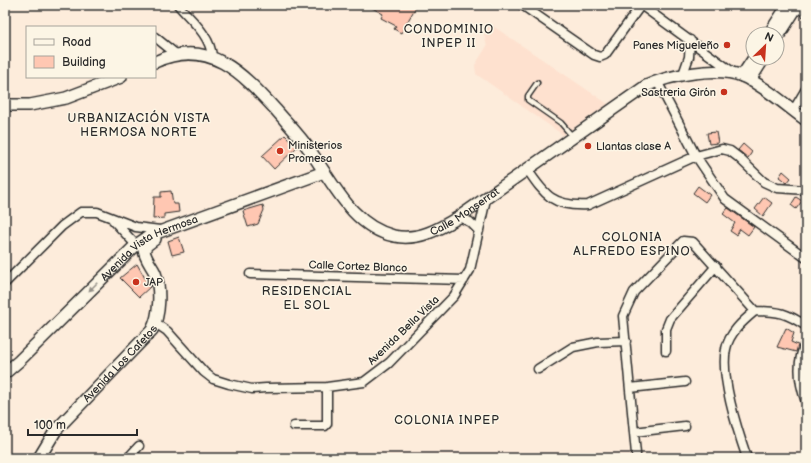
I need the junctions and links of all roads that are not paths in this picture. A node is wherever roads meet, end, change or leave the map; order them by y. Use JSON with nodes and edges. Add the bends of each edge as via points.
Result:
{"nodes":[{"id":1,"x":178,"y":5,"type":"edge"},
{"id":2,"x":522,"y":5,"type":"edge"},
{"id":3,"x":641,"y":5,"type":"edge"},
{"id":4,"x":797,"y":7,"type":"edge"},
{"id":5,"x":777,"y":26,"type":"edge"},
{"id":6,"x":785,"y":26,"type":"edge"},
{"id":7,"x":156,"y":38,"type":"edge"},
{"id":8,"x":690,"y":40,"type":"junction"},
{"id":9,"x":176,"y":54,"type":"junction"},
{"id":10,"x":212,"y":57,"type":"junction"},
{"id":11,"x":156,"y":62,"type":"edge"},
{"id":12,"x":749,"y":66,"type":"edge"},
{"id":13,"x":755,"y":66,"type":"edge"},
{"id":14,"x":683,"y":74,"type":"junction"},
{"id":15,"x":742,"y":77,"type":"junction"},
{"id":16,"x":118,"y":78,"type":"edge"},
{"id":17,"x":657,"y":81,"type":"junction"},
{"id":18,"x":537,"y":83,"type":"dead end"},
{"id":19,"x":806,"y":89,"type":"edge"},
{"id":20,"x":5,"y":104,"type":"edge"},
{"id":21,"x":792,"y":110,"type":"junction"},
{"id":22,"x":806,"y":120,"type":"edge"},
{"id":23,"x":573,"y":137,"type":"junction"},
{"id":24,"x":696,"y":156,"type":"junction"},
{"id":25,"x":527,"y":169,"type":"junction"},
{"id":26,"x":324,"y":172,"type":"junction"},
{"id":27,"x":806,"y":190,"type":"edge"},
{"id":28,"x":486,"y":198,"type":"junction"},
{"id":29,"x":459,"y":217,"type":"junction"},
{"id":30,"x":112,"y":218,"type":"junction"},
{"id":31,"x":167,"y":230,"type":"junction"},
{"id":32,"x":478,"y":231,"type":"junction"},
{"id":33,"x":136,"y":245,"type":"junction"},
{"id":34,"x":145,"y":254,"type":"junction"},
{"id":35,"x":806,"y":258,"type":"edge"},
{"id":36,"x":116,"y":265,"type":"junction"},
{"id":37,"x":716,"y":266,"type":"junction"},
{"id":38,"x":250,"y":274,"type":"dead end"},
{"id":39,"x":464,"y":280,"type":"junction"},
{"id":40,"x":5,"y":283,"type":"edge"},
{"id":41,"x":756,"y":311,"type":"junction"},
{"id":42,"x":155,"y":323,"type":"junction"},
{"id":43,"x":806,"y":326,"type":"edge"},
{"id":44,"x":626,"y":341,"type":"junction"},
{"id":45,"x":806,"y":343,"type":"edge"},
{"id":46,"x":666,"y":350,"type":"dead end"},
{"id":47,"x":538,"y":369,"type":"dead end"},
{"id":48,"x":5,"y":372,"type":"edge"},
{"id":49,"x":685,"y":382,"type":"dead end"},
{"id":50,"x":328,"y":387,"type":"junction"},
{"id":51,"x":630,"y":388,"type":"junction"},
{"id":52,"x":806,"y":402,"type":"edge"},
{"id":53,"x":294,"y":426,"type":"dead end"},
{"id":54,"x":685,"y":426,"type":"dead end"},
{"id":55,"x":634,"y":432,"type":"junction"},
{"id":56,"x":139,"y":446,"type":"dead end"},
{"id":57,"x":636,"y":454,"type":"dead end"},
{"id":58,"x":39,"y":458,"type":"edge"},
{"id":59,"x":128,"y":458,"type":"edge"},
{"id":60,"x":747,"y":458,"type":"edge"}],
"edges":[{"from":1,"to":10,"type":"street","via":[[208,41]]},
{"from":2,"to":3,"type":"street","via":[[600,57],[605,55]]},
{"from":3,"to":8,"type":"street"},
{"from":4,"to":5,"type":"street"},
{"from":4,"to":6,"type":"street"},
{"from":7,"to":9,"type":"street"},
{"from":8,"to":14,"type":"street","via":[[689,57]]},
{"from":8,"to":15,"type":"street"},
{"from":9,"to":10,"type":"street","name":"Calle Monserrat","via":[[196,53]]},
{"from":9,"to":11,"type":"street","name":"Calle Monserrat"},
{"from":10,"to":26,"type":"street","name":"Calle Monserrat","via":[[230,67],[255,88],[311,150]]},
{"from":12,"to":15,"type":"street"},
{"from":13,"to":15,"type":"street"},
{"from":14,"to":15,"type":"street","name":"Calle Monserrat","via":[[710,73]]},
{"from":14,"to":17,"type":"street","name":"Calle Monserrat"},
{"from":15,"to":21,"type":"street"},
{"from":16,"to":20,"type":"street","via":[[66,98],[30,105]]},
{"from":17,"to":23,"type":"street","name":"Calle Monserrat"},
{"from":17,"to":24,"type":"street"},
{"from":18,"to":23,"type":"lane","via":[[528,100],[561,123]]},
{"from":19,"to":21,"type":"street"},
{"from":21,"to":22,"type":"street"},
{"from":23,"to":25,"type":"street","name":"Calle Monserrat"},
{"from":24,"to":25,"type":"street","via":[[588,205],[570,206],[560,203],[540,189]]},
{"from":24,"to":27,"type":"street","via":[[722,149],[730,151],[764,182],[783,189]]},
{"from":24,"to":35,"type":"street","via":[[725,199]]},
{"from":25,"to":28,"type":"street","name":"Calle Monserrat"},
{"from":26,"to":29,"type":"street","name":"Calle Monserrat","via":[[354,213],[381,232],[395,236],[418,236],[435,231]]},
{"from":26,"to":31,"type":"street","name":"Avenida Vista Hermosa"},
{"from":28,"to":29,"type":"street","name":"Calle Monserrat"},
{"from":28,"to":32,"type":"street","name":"Avenida Bella Vista"},
{"from":29,"to":32,"type":"street","via":[[470,222]]},
{"from":30,"to":31,"type":"street","via":[[136,227]]},
{"from":30,"to":33,"type":"street"},
{"from":30,"to":40,"type":"street","via":[[97,212],[81,212],[62,226]]},
{"from":31,"to":33,"type":"street","name":"Avenida Vista Hermosa","via":[[151,235]]},
{"from":31,"to":34,"type":"street","via":[[146,245]]},
{"from":32,"to":39,"type":"street","name":"Avenida Bella Vista","via":[[470,270]]},
{"from":33,"to":36,"type":"street","name":"Avenida Vista Hermosa"},
{"from":34,"to":36,"type":"street","via":[[135,252]]},
{"from":34,"to":42,"type":"street","name":"Avenida Los Cafetos","via":[[156,275],[158,285]]},
{"from":36,"to":48,"type":"street","name":"Avenida Vista Hermosa","one_way":true},
{"from":37,"to":41,"type":"street"},
{"from":37,"to":44,"type":"street","via":[[698,245],[683,241],[634,292],[624,316]]},
{"from":37,"to":46,"type":"street","via":[[670,318],[666,329]]},
{"from":38,"to":39,"type":"street","name":"Calle Cortez Blanco"},
{"from":39,"to":50,"type":"street","name":"Avenida Bella Vista","via":[[454,296],[389,363],[364,382]]},
{"from":41,"to":43,"type":"street","via":[[789,314]]},
{"from":41,"to":60,"type":"street","via":[[740,324],[726,349],[728,393]]},
{"from":42,"to":50,"type":"street","name":"Avenida Bella Vista","via":[[167,331],[204,372],[220,382],[252,389]]},
{"from":42,"to":58,"type":"street","name":"Avenida Los Cafetos","via":[[152,330],[56,430]]},
{"from":44,"to":47,"type":"street","via":[[573,346]]},
{"from":44,"to":51,"type":"street"},
{"from":45,"to":52,"type":"street","via":[[799,372]]},
{"from":49,"to":51,"type":"street"},
{"from":50,"to":53,"type":"street","via":[[327,424]]},
{"from":51,"to":55,"type":"street"},
{"from":54,"to":55,"type":"street"},
{"from":55,"to":57,"type":"street"},
{"from":56,"to":59,"type":"street"}]}
